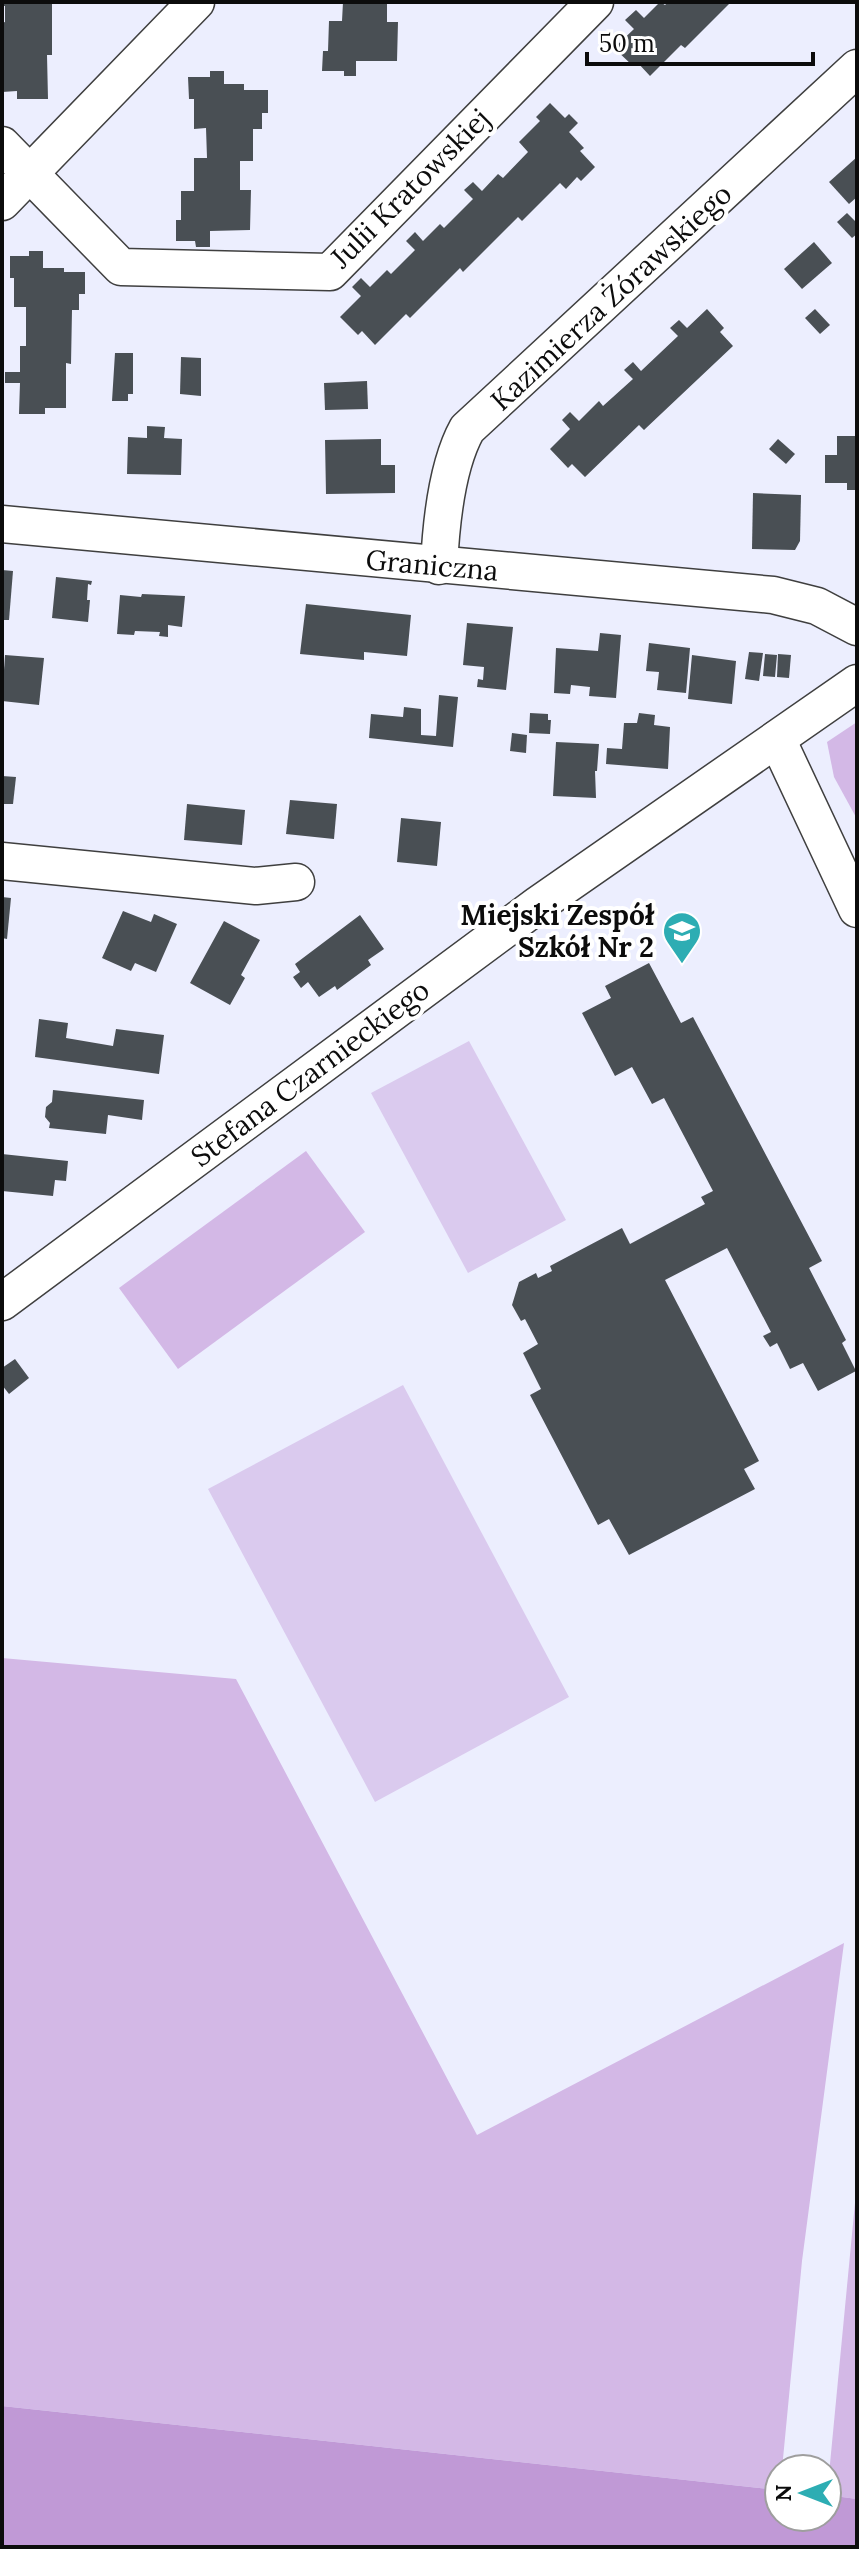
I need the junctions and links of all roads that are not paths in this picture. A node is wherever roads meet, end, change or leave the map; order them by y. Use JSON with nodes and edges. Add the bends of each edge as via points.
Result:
{"nodes":[{"id":1,"x":196,"y":2,"type":"edge"},
{"id":2,"x":595,"y":2,"type":"edge"},
{"id":3,"x":857,"y":68,"type":"edge"},
{"id":4,"x":2,"y":145,"type":"edge"},
{"id":5,"x":31,"y":172,"type":"junction"},
{"id":6,"x":2,"y":202,"type":"edge"},
{"id":7,"x":2,"y":524,"type":"edge"},
{"id":8,"x":439,"y":566,"type":"junction"},
{"id":9,"x":857,"y":627,"type":"edge"},
{"id":10,"x":857,"y":683,"type":"edge"},
{"id":11,"x":777,"y":739,"type":"junction"},
{"id":12,"x":2,"y":861,"type":"edge"},
{"id":13,"x":296,"y":882,"type":"dead end"},
{"id":14,"x":857,"y":909,"type":"edge"},
{"id":15,"x":2,"y":1302,"type":"edge"}],
"edges":[{"from":1,"to":5,"type":"street"},
{"from":2,"to":5,"type":"street","name":"Julii Kratowskiej","via":[[330,272],[121,267]]},
{"from":3,"to":8,"type":"street","name":"Kazimierza Żórawskiego","via":[[467,429],[441,529]]},
{"from":4,"to":5,"type":"street","name":"Julii Kratowskiej"},
{"from":5,"to":6,"type":"street"},
{"from":7,"to":8,"type":"street","name":"Graniczna"},
{"from":8,"to":9,"type":"street","name":"Graniczna","via":[[773,595],[817,606]]},
{"from":10,"to":11,"type":"street","name":"Stefana Czarnieckiego"},
{"from":11,"to":14,"type":"street"},
{"from":11,"to":15,"type":"street","name":"Stefana Czarnieckiego","via":[[539,904]]},
{"from":12,"to":13,"type":"street","via":[[256,886]]}]}
